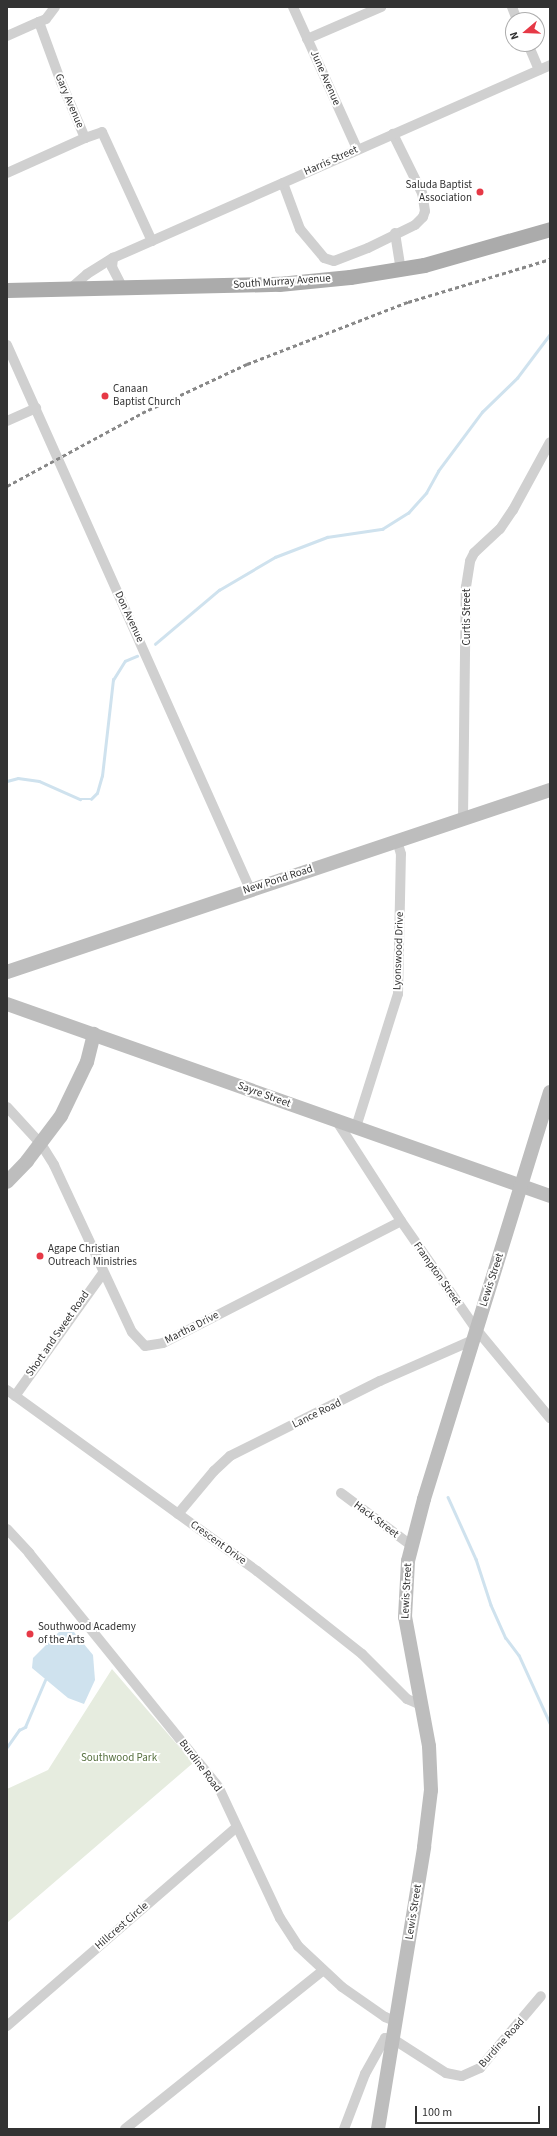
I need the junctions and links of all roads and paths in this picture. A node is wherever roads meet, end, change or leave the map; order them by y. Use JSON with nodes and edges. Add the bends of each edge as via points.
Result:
{"nodes":[{"id":1,"x":55,"y":7,"type":"edge"},
{"id":2,"x":293,"y":7,"type":"edge"},
{"id":3,"x":381,"y":7,"type":"edge"},
{"id":4,"x":39,"y":22,"type":"junction"},
{"id":5,"x":7,"y":36,"type":"edge"},
{"id":6,"x":307,"y":39,"type":"junction"},
{"id":7,"x":531,"y":52,"type":"edge"},
{"id":8,"x":550,"y":65,"type":"edge"},
{"id":9,"x":539,"y":70,"type":"junction"},
{"id":10,"x":393,"y":134,"type":"junction"},
{"id":11,"x":85,"y":138,"type":"junction"},
{"id":12,"x":357,"y":149,"type":"junction"},
{"id":13,"x":7,"y":173,"type":"edge"},
{"id":14,"x":283,"y":183,"type":"junction"},
{"id":15,"x":550,"y":229,"type":"edge"},
{"id":16,"x":395,"y":233,"type":"junction"},
{"id":17,"x":152,"y":241,"type":"junction"},
{"id":18,"x":113,"y":258,"type":"junction"},
{"id":19,"x":401,"y":269,"type":"junction"},
{"id":20,"x":122,"y":287,"type":"junction"},
{"id":21,"x":71,"y":288,"type":"junction"},
{"id":22,"x":7,"y":290,"type":"edge"},
{"id":23,"x":7,"y":345,"type":"edge"},
{"id":24,"x":36,"y":408,"type":"junction"},
{"id":25,"x":7,"y":421,"type":"edge"},
{"id":26,"x":550,"y":442,"type":"edge"},
{"id":27,"x":550,"y":790,"type":"edge"},
{"id":28,"x":463,"y":818,"type":"junction"},
{"id":29,"x":397,"y":841,"type":"junction"},
{"id":30,"x":250,"y":889,"type":"junction"},
{"id":31,"x":7,"y":972,"type":"edge"},
{"id":32,"x":7,"y":1004,"type":"edge"},
{"id":33,"x":94,"y":1034,"type":"junction"},
{"id":34,"x":550,"y":1092,"type":"edge"},
{"id":35,"x":7,"y":1107,"type":"edge"},
{"id":36,"x":336,"y":1120,"type":"junction"},
{"id":37,"x":356,"y":1127,"type":"junction"},
{"id":38,"x":40,"y":1144,"type":"junction"},
{"id":39,"x":7,"y":1182,"type":"edge"},
{"id":40,"x":522,"y":1186,"type":"junction"},
{"id":41,"x":550,"y":1196,"type":"edge"},
{"id":42,"x":401,"y":1221,"type":"junction"},
{"id":43,"x":103,"y":1273,"type":"junction"},
{"id":44,"x":475,"y":1334,"type":"junction"},
{"id":45,"x":11,"y":1393,"type":"edge"},
{"id":46,"x":550,"y":1418,"type":"edge"},
{"id":47,"x":341,"y":1493,"type":"dead end"},
{"id":48,"x":178,"y":1514,"type":"junction"},
{"id":49,"x":7,"y":1528,"type":"edge"},
{"id":50,"x":412,"y":1546,"type":"junction"},
{"id":51,"x":421,"y":1705,"type":"junction"},
{"id":52,"x":237,"y":1827,"type":"junction"},
{"id":53,"x":322,"y":1971,"type":"junction"},
{"id":54,"x":541,"y":1996,"type":"dead end"},
{"id":55,"x":395,"y":2021,"type":"junction"},
{"id":56,"x":7,"y":2026,"type":"edge"},
{"id":57,"x":393,"y":2039,"type":"junction"},
{"id":58,"x":125,"y":2129,"type":"edge"},
{"id":59,"x":344,"y":2129,"type":"edge"},
{"id":60,"x":378,"y":2129,"type":"edge"}],
"edges":[{"from":1,"to":4,"type":"street","via":[[46,19]]},
{"from":2,"to":6,"type":"street","name":"June Avenue"},
{"from":3,"to":6,"type":"street"},
{"from":4,"to":5,"type":"street"},
{"from":4,"to":11,"type":"street","name":"Gary Avenue"},
{"from":6,"to":12,"type":"street","name":"June Avenue"},
{"from":7,"to":9,"type":"street"},
{"from":8,"to":9,"type":"street","name":"Harris Street"},
{"from":9,"to":10,"type":"street","name":"Harris Street"},
{"from":10,"to":12,"type":"street","name":"Harris Street"},
{"from":10,"to":16,"type":"street","via":[[425,201],[423,217],[415,224]]},
{"from":11,"to":13,"type":"street"},
{"from":11,"to":17,"type":"street","name":"Gary Avenue","via":[[102,132]]},
{"from":12,"to":14,"type":"street","name":"Harris Street"},
{"from":14,"to":16,"type":"street","via":[[300,229],[324,258],[334,261]]},
{"from":14,"to":17,"type":"street","name":"Harris Street"},
{"from":15,"to":19,"type":"main road","name":"South Murray Avenue","via":[[464,255]]},
{"from":16,"to":19,"type":"street"},
{"from":17,"to":18,"type":"street","name":"Harris Street"},
{"from":18,"to":20,"type":"street","via":[[112,267]]},
{"from":18,"to":21,"type":"street","name":"Harris Street","via":[[97,266]]},
{"from":19,"to":20,"type":"main road","name":"South Murray Avenue","via":[[279,284]]},
{"from":20,"to":21,"type":"main road","name":"South Murray Avenue"},
{"from":21,"to":22,"type":"main road","name":"South Murray Avenue"},
{"from":23,"to":24,"type":"street","name":"Don Avenue"},
{"from":24,"to":25,"type":"street"},
{"from":24,"to":30,"type":"street","name":"Don Avenue"},
{"from":26,"to":28,"type":"street","name":"Curtis Street","via":[[514,510],[500,529],[474,553],[470,561],[466,587]]},
{"from":27,"to":28,"type":"street","name":"New Pond Road"},
{"from":28,"to":29,"type":"street","name":"New Pond Road"},
{"from":29,"to":30,"type":"street","name":"New Pond Road"},
{"from":29,"to":37,"type":"street","name":"Lyonswood Drive","via":[[401,854],[398,994]]},
{"from":30,"to":31,"type":"street","name":"New Pond Road"},
{"from":32,"to":33,"type":"street","name":"Sayre Street"},
{"from":33,"to":36,"type":"street","name":"Sayre Street"},
{"from":33,"to":38,"type":"street","via":[[78,1083],[61,1116]]},
{"from":34,"to":40,"type":"street","name":"Lewis Street"},
{"from":35,"to":38,"type":"street","name":"Martha Drive"},
{"from":36,"to":37,"type":"street","name":"Sayre Street"},
{"from":36,"to":42,"type":"street","name":"Frampton Street"},
{"from":37,"to":40,"type":"street","name":"Sayre Street"},
{"from":38,"to":39,"type":"street"},
{"from":38,"to":43,"type":"street","name":"Martha Drive","via":[[60,1177]]},
{"from":40,"to":41,"type":"street","name":"Sayre Street"},
{"from":40,"to":44,"type":"street","name":"Lewis Street"},
{"from":42,"to":43,"type":"street","name":"Martha Drive","via":[[157,1346],[145,1346],[132,1332]]},
{"from":42,"to":44,"type":"street","name":"Frampton Street"},
{"from":43,"to":45,"type":"street","name":"Short and Sweet Road"},
{"from":44,"to":46,"type":"street","name":"Frampton Street"},
{"from":44,"to":48,"type":"street","name":"Lance Road","via":[[230,1456]]},
{"from":44,"to":50,"type":"street","name":"Lewis Street"},
{"from":45,"to":48,"type":"street","name":"Crescent Drive"},
{"from":47,"to":50,"type":"street","name":"Hack Street"},
{"from":48,"to":51,"type":"street","name":"Crescent Drive","via":[[337,1633],[407,1699]]},
{"from":49,"to":52,"type":"street","name":"Burdine Road","via":[[204,1768],[219,1788]]},
{"from":50,"to":51,"type":"street","name":"Lewis Street","via":[[406,1580],[405,1617]]},
{"from":51,"to":55,"type":"street","name":"Lewis Street","via":[[429,1746],[431,1790]]},
{"from":52,"to":53,"type":"street","name":"Burdine Road","via":[[286,1929]]},
{"from":52,"to":56,"type":"street","name":"Hillcrest Circle"},
{"from":53,"to":55,"type":"street","name":"Burdine Road","via":[[379,2013]]},
{"from":53,"to":58,"type":"street"},
{"from":54,"to":57,"type":"street","name":"Burdine Road","via":[[480,2068],[462,2076],[446,2073]]},
{"from":55,"to":57,"type":"street","name":"Lewis Street"},
{"from":57,"to":59,"type":"street","via":[[385,2038],[379,2045]]},
{"from":57,"to":60,"type":"street","name":"Lewis Street"}]}
